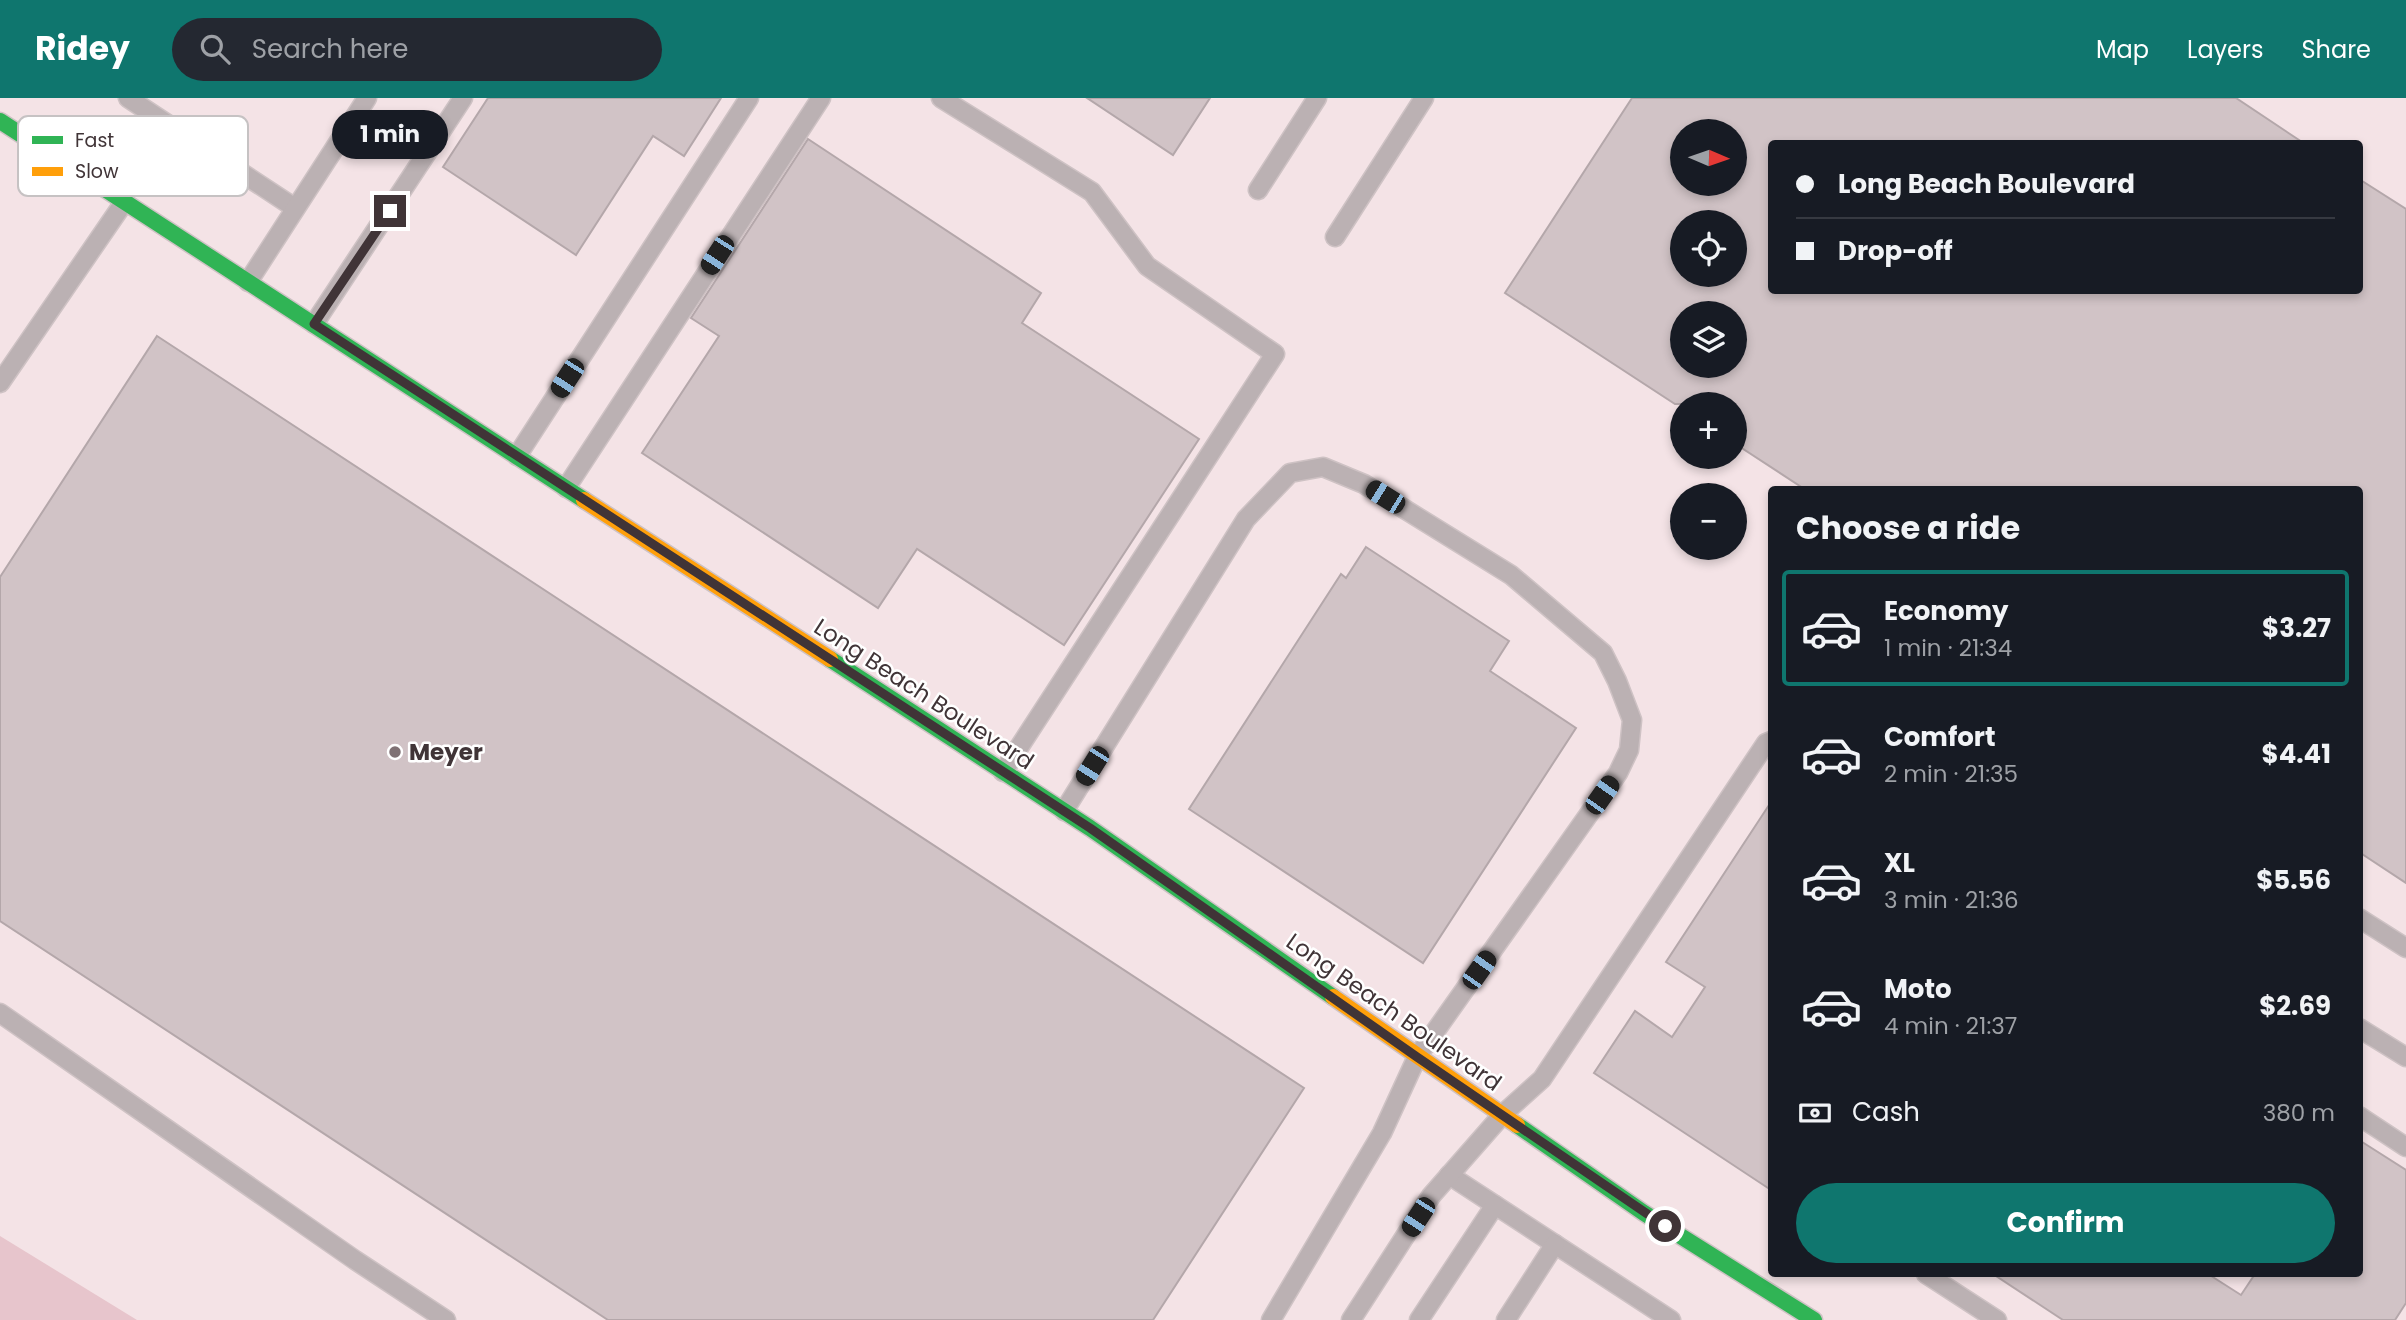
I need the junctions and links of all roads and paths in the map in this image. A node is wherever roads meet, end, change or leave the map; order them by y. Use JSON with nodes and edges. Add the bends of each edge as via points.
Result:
{"nodes":[{"id":1,"x":128,"y":98,"type":"edge"},
{"id":2,"x":367,"y":98,"type":"edge"},
{"id":3,"x":463,"y":98,"type":"edge"},
{"id":4,"x":749,"y":98,"type":"edge"},
{"id":5,"x":821,"y":98,"type":"edge"},
{"id":6,"x":941,"y":98,"type":"edge"},
{"id":7,"x":1317,"y":98,"type":"edge"},
{"id":8,"x":1424,"y":98,"type":"edge"},
{"id":9,"x":155,"y":116,"type":"edge"},
{"id":10,"x":0,"y":121,"type":"edge"},
{"id":11,"x":18,"y":133,"type":"edge"},
{"id":12,"x":248,"y":177,"type":"edge"},
{"id":13,"x":1258,"y":190,"type":"dead end"},
{"id":14,"x":117,"y":196,"type":"edge"},
{"id":15,"x":125,"y":201,"type":"junction"},
{"id":16,"x":295,"y":208,"type":"junction"},
{"id":17,"x":1335,"y":237,"type":"dead end"},
{"id":18,"x":248,"y":282,"type":"junction"},
{"id":19,"x":314,"y":324,"type":"junction"},
{"id":20,"x":0,"y":383,"type":"edge"},
{"id":21,"x":517,"y":456,"type":"junction"},
{"id":22,"x":566,"y":488,"type":"junction"},
{"id":23,"x":1768,"y":742,"type":"edge"},
{"id":24,"x":1003,"y":772,"type":"junction"},
{"id":25,"x":1064,"y":811,"type":"junction"},
{"id":26,"x":2363,"y":921,"type":"edge"},
{"id":27,"x":2406,"y":948,"type":"edge"},
{"id":28,"x":0,"y":1013,"type":"edge"},
{"id":29,"x":2363,"y":1030,"type":"edge"},
{"id":30,"x":2406,"y":1056,"type":"edge"},
{"id":31,"x":1417,"y":1057,"type":"junction"},
{"id":32,"x":1503,"y":1114,"type":"junction"},
{"id":33,"x":2363,"y":1119,"type":"edge"},
{"id":34,"x":2406,"y":1147,"type":"edge"},
{"id":35,"x":1449,"y":1175,"type":"junction"},
{"id":36,"x":1495,"y":1205,"type":"junction"},
{"id":37,"x":1555,"y":1244,"type":"junction"},
{"id":38,"x":1779,"y":1277,"type":"edge"},
{"id":39,"x":1931,"y":1277,"type":"edge"},
{"id":40,"x":1769,"y":1292,"type":"junction"},
{"id":41,"x":446,"y":1320,"type":"edge"},
{"id":42,"x":1271,"y":1320,"type":"edge"},
{"id":43,"x":1351,"y":1320,"type":"edge"},
{"id":44,"x":1419,"y":1320,"type":"edge"},
{"id":45,"x":1506,"y":1320,"type":"edge"},
{"id":46,"x":1671,"y":1320,"type":"edge"},
{"id":47,"x":1814,"y":1320,"type":"edge"},
{"id":48,"x":1997,"y":1320,"type":"edge"}],
"edges":[{"from":1,"to":9,"type":"lane"},
{"from":2,"to":16,"type":"lane"},
{"from":3,"to":19,"type":"lane"},
{"from":4,"to":21,"type":"lane"},
{"from":5,"to":22,"type":"lane"},
{"from":6,"to":24,"type":"lane","via":[[1092,192],[1146,266],[1275,355]]},
{"from":7,"to":13,"type":"lane"},
{"from":8,"to":17,"type":"lane"},
{"from":10,"to":11,"type":"street","name":"Long Beach Boulevard"},
{"from":12,"to":16,"type":"lane"},
{"from":14,"to":15,"type":"street","name":"Long Beach Boulevard"},
{"from":15,"to":18,"type":"street","name":"Long Beach Boulevard"},
{"from":15,"to":20,"type":"lane"},
{"from":16,"to":18,"type":"lane"},
{"from":18,"to":19,"type":"street","name":"Long Beach Boulevard"},
{"from":19,"to":21,"type":"street","name":"Long Beach Boulevard"},
{"from":21,"to":22,"type":"street","name":"Long Beach Boulevard"},
{"from":22,"to":24,"type":"street","name":"Long Beach Boulevard"},
{"from":23,"to":32,"type":"lane","via":[[1542,1079]]},
{"from":24,"to":25,"type":"street","name":"Long Beach Boulevard"},
{"from":25,"to":31,"type":"street","name":"Long Beach Boulevard"},
{"from":25,"to":31,"type":"lane","via":[[1246,519],[1290,473],[1323,467],[1364,484],[1511,575],[1603,653],[1632,720],[1629,750],[1618,773]]},
{"from":26,"to":27,"type":"lane"},
{"from":28,"to":41,"type":"lane"},
{"from":29,"to":30,"type":"lane"},
{"from":31,"to":32,"type":"street","name":"Long Beach Boulevard"},
{"from":31,"to":42,"type":"lane","via":[[1382,1133]]},
{"from":32,"to":35,"type":"lane"},
{"from":32,"to":40,"type":"street","name":"Long Beach Boulevard","via":[[1644,1213]]},
{"from":33,"to":34,"type":"lane"},
{"from":35,"to":36,"type":"lane"},
{"from":35,"to":43,"type":"lane"},
{"from":36,"to":37,"type":"lane"},
{"from":36,"to":44,"type":"lane"},
{"from":37,"to":45,"type":"lane"},
{"from":37,"to":46,"type":"lane"},
{"from":38,"to":40,"type":"lane"},
{"from":39,"to":48,"type":"lane"},
{"from":40,"to":47,"type":"street","name":"Long Beach Boulevard"}]}
